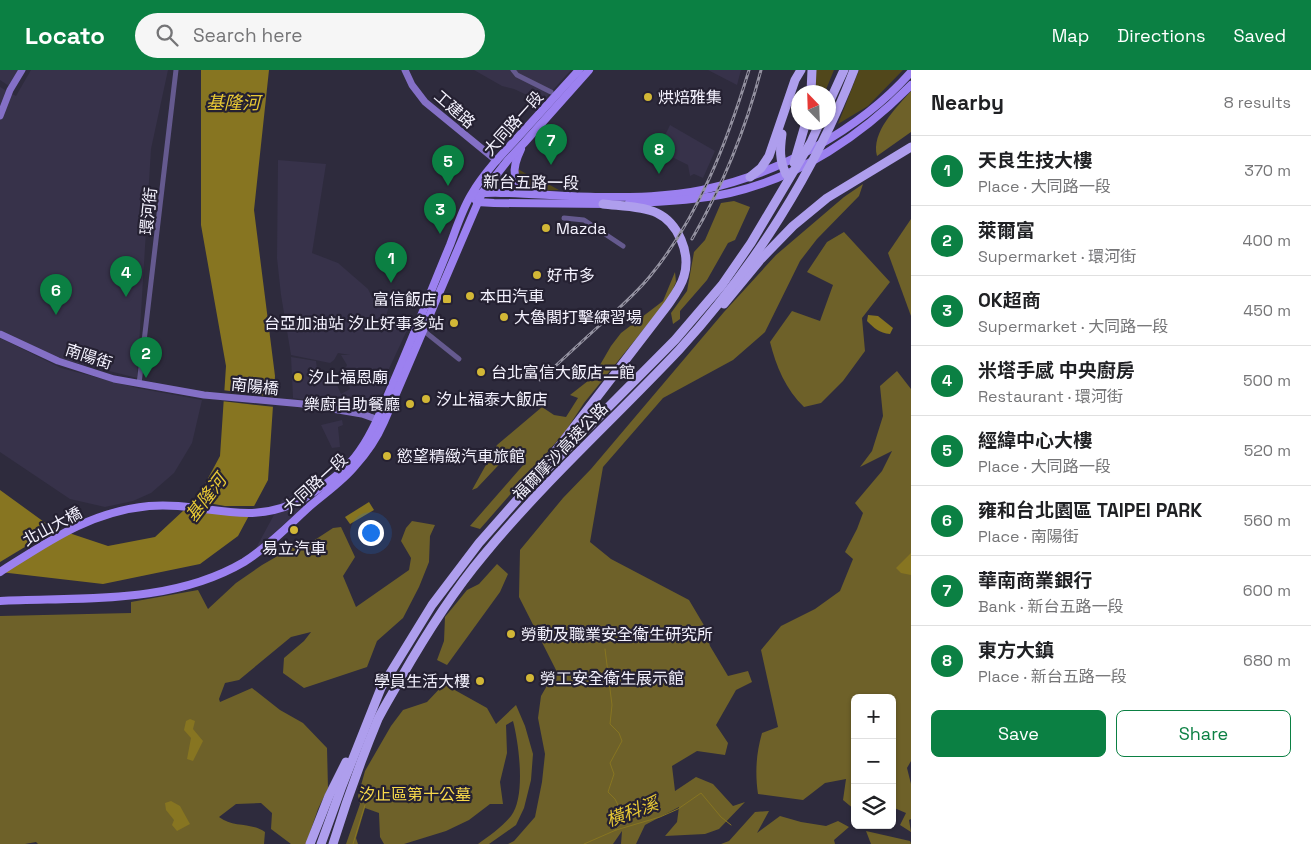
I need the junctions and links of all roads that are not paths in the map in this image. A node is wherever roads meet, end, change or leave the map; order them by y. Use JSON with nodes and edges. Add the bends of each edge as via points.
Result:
{"nodes":[{"id":1,"x":22,"y":70,"type":"edge"},
{"id":2,"x":176,"y":70,"type":"edge"},
{"id":3,"x":405,"y":70,"type":"edge"},
{"id":4,"x":513,"y":70,"type":"edge"},
{"id":5,"x":579,"y":70,"type":"edge"},
{"id":6,"x":589,"y":70,"type":"edge"},
{"id":7,"x":801,"y":70,"type":"edge"},
{"id":8,"x":812,"y":70,"type":"edge"},
{"id":9,"x":844,"y":70,"type":"edge"},
{"id":10,"x":854,"y":70,"type":"edge"},
{"id":11,"x":911,"y":72,"type":"edge"},
{"id":12,"x":811,"y":85,"type":"edge"},
{"id":13,"x":911,"y":85,"type":"edge"},
{"id":14,"x":836,"y":88,"type":"edge"},
{"id":15,"x":552,"y":92,"type":"dead end"},
{"id":16,"x":553,"y":104,"type":"junction"},
{"id":17,"x":786,"y":111,"type":"junction"},
{"id":18,"x":0,"y":116,"type":"edge"},
{"id":19,"x":804,"y":130,"type":"edge"},
{"id":20,"x":816,"y":130,"type":"edge"},
{"id":21,"x":911,"y":140,"type":"edge"},
{"id":22,"x":524,"y":143,"type":"junction"},
{"id":23,"x":911,"y":147,"type":"edge"},
{"id":24,"x":497,"y":161,"type":"junction"},
{"id":25,"x":781,"y":164,"type":"junction"},
{"id":26,"x":750,"y":177,"type":"junction"},
{"id":27,"x":785,"y":181,"type":"junction"},
{"id":28,"x":843,"y":187,"type":"junction"},
{"id":29,"x":482,"y":193,"type":"junction"},
{"id":30,"x":471,"y":194,"type":"junction"},
{"id":31,"x":534,"y":194,"type":"junction"},
{"id":32,"x":672,"y":198,"type":"junction"},
{"id":33,"x":478,"y":202,"type":"junction"},
{"id":34,"x":603,"y":204,"type":"junction"},
{"id":35,"x":564,"y":218,"type":"dead end"},
{"id":36,"x":623,"y":246,"type":"dead end"},
{"id":37,"x":706,"y":318,"type":"junction"},
{"id":38,"x":424,"y":331,"type":"junction"},
{"id":39,"x":0,"y":334,"type":"edge"},
{"id":40,"x":459,"y":360,"type":"dead end"},
{"id":41,"x":139,"y":384,"type":"junction"},
{"id":42,"x":204,"y":395,"type":"joint"},
{"id":43,"x":380,"y":420,"type":"junction"},
{"id":44,"x":323,"y":486,"type":"joint"},
{"id":45,"x":524,"y":492,"type":"junction"},
{"id":46,"x":0,"y":572,"type":"edge"},
{"id":47,"x":0,"y":601,"type":"edge"},
{"id":48,"x":376,"y":699,"type":"junction"},
{"id":49,"x":310,"y":844,"type":"edge"},
{"id":50,"x":321,"y":844,"type":"edge"},
{"id":51,"x":334,"y":844,"type":"edge"}],
"edges":[{"from":1,"to":18,"type":"street"},
{"from":2,"to":41,"type":"street","name":"環河街"},
{"from":3,"to":24,"type":"street","name":"工建路","via":[[425,102]]},
{"from":4,"to":15,"type":"street"},
{"from":5,"to":16,"type":"main road","name":"大同路一段"},
{"from":6,"to":16,"type":"main road","name":"大同路一段"},
{"from":7,"to":17,"type":"highway"},
{"from":8,"to":12,"type":"highway"},
{"from":9,"to":14,"type":"highway"},
{"from":10,"to":37,"type":"highway","name":"福爾摩沙高速公路","via":[[802,179],[755,254]]},
{"from":11,"to":25,"type":"main road","name":"新台五路一段","via":[[880,103],[842,131]]},
{"from":13,"to":27,"type":"main road","name":"新台五路一段","via":[[852,137]]},
{"from":16,"to":22,"type":"main road","name":"大同路一段"},
{"from":16,"to":24,"type":"main road","name":"大同路一段"},
{"from":17,"to":25,"type":"highway","via":[[779,153]]},
{"from":17,"to":26,"type":"highway","via":[[769,156]]},
{"from":19,"to":27,"type":"highway"},
{"from":20,"to":27,"type":"highway","name":"福爾摩沙高速公路"},
{"from":21,"to":28,"type":"highway"},
{"from":22,"to":29,"type":"main road","name":"大同路一段"},
{"from":22,"to":31,"type":"main road","via":[[518,155],[515,176],[522,188]]},
{"from":23,"to":28,"type":"highway"},
{"from":24,"to":30,"type":"main road","name":"大同路一段"},
{"from":25,"to":26,"type":"main road","name":"新台五路一段"},
{"from":25,"to":27,"type":"highway"},
{"from":26,"to":32,"type":"main road","name":"新台五路一段"},
{"from":27,"to":32,"type":"main road","name":"新台五路一段","via":[[732,192]]},
{"from":27,"to":45,"type":"highway","name":"福爾摩沙高速公路","via":[[751,243],[716,292],[675,340]]},
{"from":28,"to":37,"type":"highway","via":[[793,226],[726,302]]},
{"from":29,"to":30,"type":"main road","name":"新台五路一段"},
{"from":29,"to":31,"type":"main road","name":"新台五路一段"},
{"from":29,"to":33,"type":"main road","name":"大同路一段"},
{"from":30,"to":33,"type":"main road","name":"新台五路一段"},
{"from":30,"to":43,"type":"main road","name":"大同路一段"},
{"from":31,"to":32,"type":"main road","name":"新台五路一段"},
{"from":32,"to":34,"type":"main road","name":"新台五路一段"},
{"from":33,"to":34,"type":"main road","name":"新台五路一段"},
{"from":33,"to":38,"type":"main road","name":"大同路一段"},
{"from":34,"to":45,"type":"highway","via":[[650,210],[664,217],[674,227],[685,250],[685,275],[680,287],[628,359]]},
{"from":35,"to":36,"type":"street","via":[[584,220]]},
{"from":37,"to":51,"type":"highway","name":"福爾摩沙高速公路","via":[[533,500],[482,557],[450,601],[379,718]]},
{"from":38,"to":40,"type":"street"},
{"from":38,"to":43,"type":"main road","name":"大同路一段"},
{"from":39,"to":41,"type":"street","name":"南陽街","via":[[58,361]]},
{"from":41,"to":42,"type":"street","name":"南陽街"},
{"from":42,"to":43,"type":"street","name":"南陽橋","via":[[303,404]]},
{"from":43,"to":44,"type":"main road","name":"大同路一段","via":[[356,456]]},
{"from":43,"to":47,"type":"main road","name":"大同路一段","via":[[378,436],[355,467],[268,544],[228,571],[198,583],[120,597]]},
{"from":44,"to":46,"type":"main road","name":"北山大橋","via":[[304,499],[256,513],[162,506],[114,512],[76,526]]},
{"from":45,"to":48,"type":"highway","name":"福爾摩沙高速公路","via":[[479,543],[432,605]]},
{"from":48,"to":49,"type":"highway","via":[[329,796]]},
{"from":48,"to":50,"type":"highway","name":"福爾摩沙高速公路"}]}
